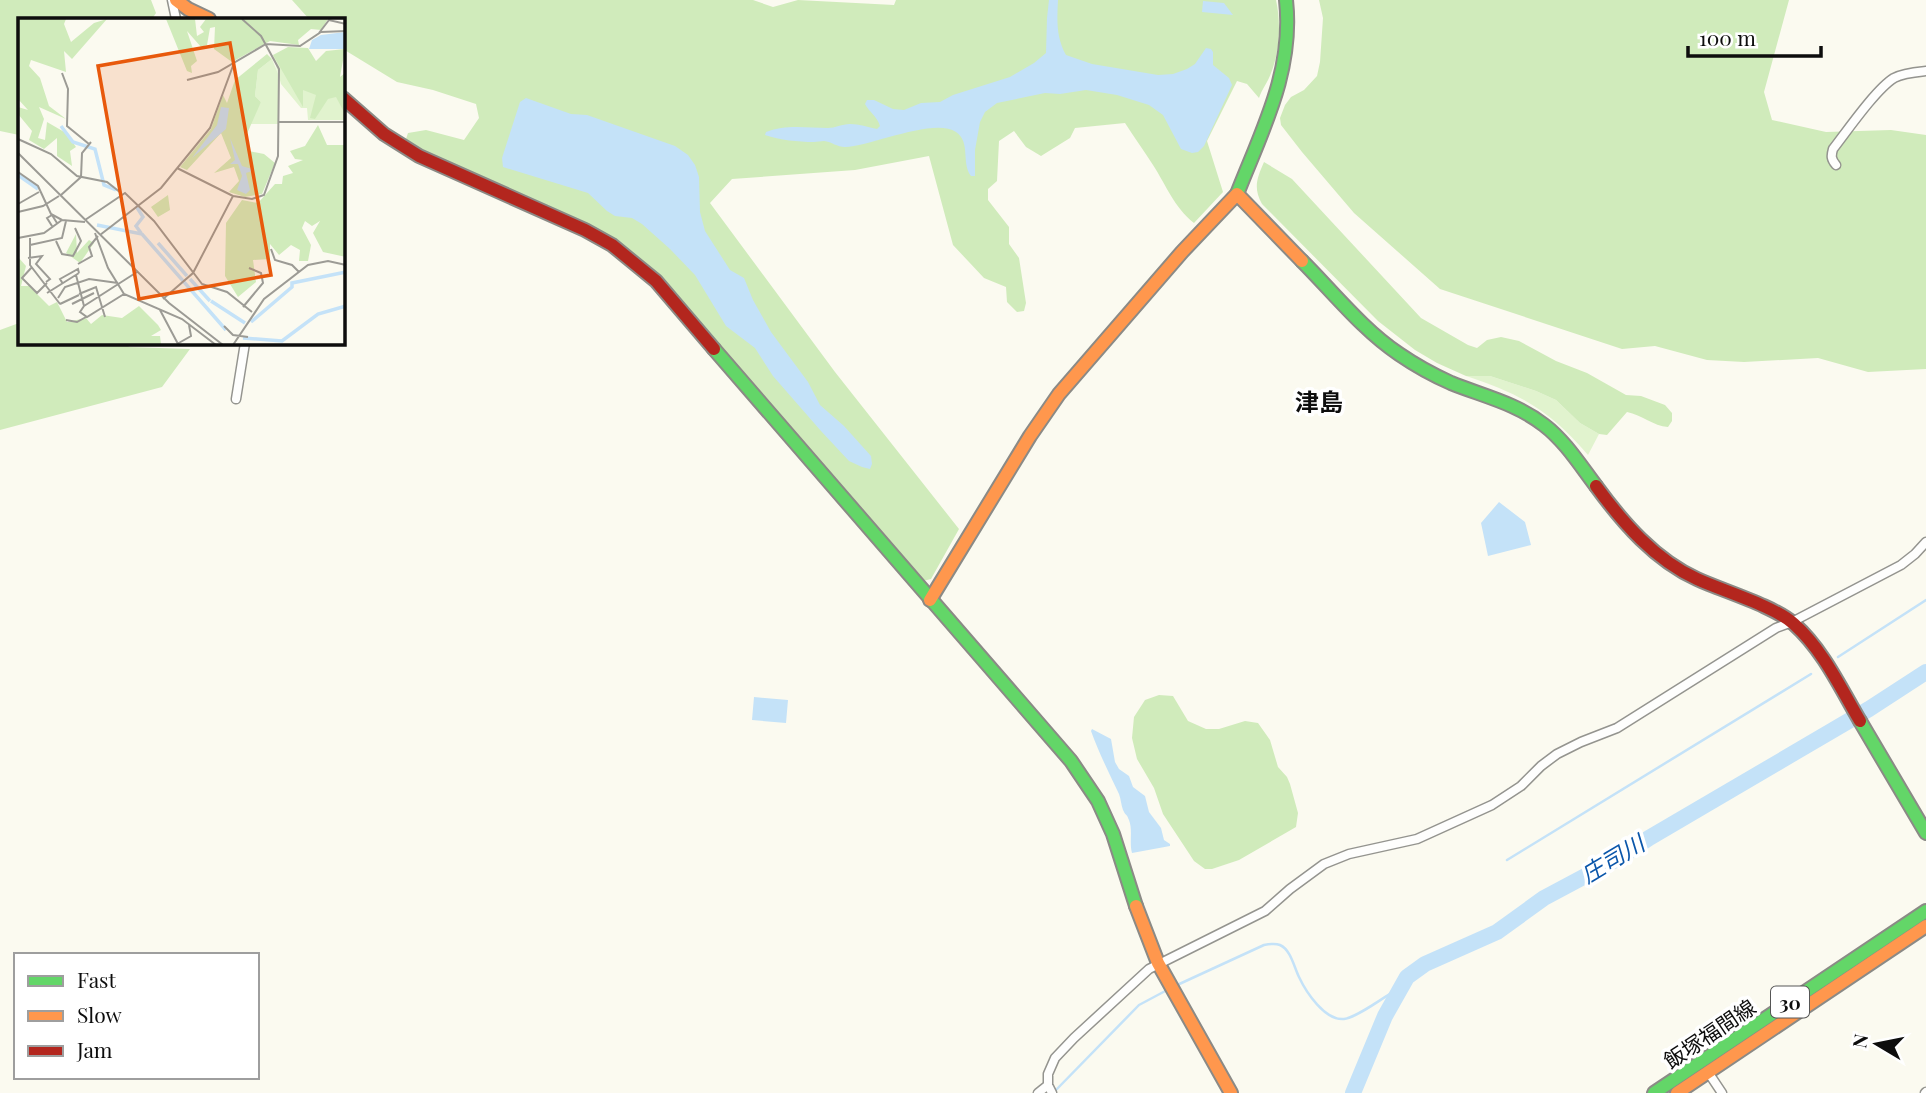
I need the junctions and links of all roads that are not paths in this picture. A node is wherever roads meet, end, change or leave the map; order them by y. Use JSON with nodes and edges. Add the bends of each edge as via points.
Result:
{"nodes":[{"id":1,"x":174,"y":0,"type":"edge"},
{"id":2,"x":1286,"y":0,"type":"edge"},
{"id":3,"x":176,"y":18,"type":"edge"},
{"id":4,"x":207,"y":18,"type":"edge"},
{"id":5,"x":1926,"y":71,"type":"edge"},
{"id":6,"x":345,"y":100,"type":"edge"},
{"id":7,"x":1836,"y":164,"type":"dead end"},
{"id":8,"x":1238,"y":190,"type":"junction"},
{"id":9,"x":244,"y":345,"type":"edge"},
{"id":10,"x":236,"y":399,"type":"dead end"},
{"id":11,"x":1926,"y":542,"type":"edge"},
{"id":12,"x":930,"y":600,"type":"junction"},
{"id":13,"x":1792,"y":622,"type":"junction"},
{"id":14,"x":1926,"y":833,"type":"edge"},
{"id":15,"x":1926,"y":911,"type":"edge"},
{"id":16,"x":1926,"y":926,"type":"edge"},
{"id":17,"x":1158,"y":963,"type":"junction"},
{"id":18,"x":1708,"y":1072,"type":"junction"},
{"id":19,"x":1050,"y":1089,"type":"edge"},
{"id":20,"x":1038,"y":1093,"type":"edge"},
{"id":21,"x":1231,"y":1093,"type":"edge"},
{"id":22,"x":1654,"y":1093,"type":"edge"},
{"id":23,"x":1677,"y":1093,"type":"edge"},
{"id":24,"x":1722,"y":1093,"type":"edge"}],
"edges":[{"from":1,"to":3,"type":"street"},
{"from":1,"to":4,"type":"street"},
{"from":2,"to":8,"type":"street","via":[[1289,45],[1281,81]]},
{"from":5,"to":7,"type":"street","via":[[1895,78],[1883,87],[1833,149]]},
{"from":6,"to":12,"type":"street","via":[[384,134],[419,156],[585,229],[656,281]]},
{"from":8,"to":12,"type":"street","via":[[1059,394]]},
{"from":8,"to":13,"type":"street","via":[[1377,337],[1452,383],[1488,395],[1544,425],[1611,507],[1661,557],[1694,579]]},
{"from":9,"to":10,"type":"street"},
{"from":11,"to":13,"type":"street","via":[[1901,565]]},
{"from":12,"to":17,"type":"street","via":[[1071,761],[1098,801]]},
{"from":13,"to":14,"type":"street","via":[[1816,648]]},
{"from":13,"to":17,"type":"street","via":[[1617,728],[1557,754],[1492,805],[1417,839],[1324,864],[1265,911]]},
{"from":15,"to":22,"type":"street","name":"飯塚福間線","number":"30"},
{"from":16,"to":18,"type":"street","name":"飯塚福間線","number":"30"},
{"from":17,"to":19,"type":"street","via":[[1055,1058],[1048,1074]]},
{"from":17,"to":21,"type":"street"},
{"from":18,"to":23,"type":"street","name":"飯塚福間線","number":"30"},
{"from":18,"to":24,"type":"street"},
{"from":19,"to":20,"type":"street"}]}
